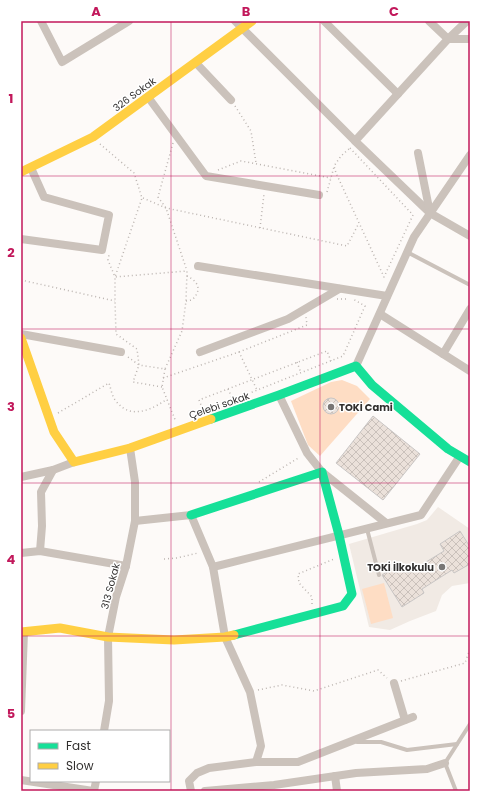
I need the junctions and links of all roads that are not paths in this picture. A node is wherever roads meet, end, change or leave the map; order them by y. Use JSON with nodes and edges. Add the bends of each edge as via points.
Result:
{"nodes":[{"id":1,"x":41,"y":21,"type":"edge"},
{"id":2,"x":129,"y":21,"type":"edge"},
{"id":3,"x":235,"y":21,"type":"edge"},
{"id":4,"x":252,"y":21,"type":"edge"},
{"id":5,"x":324,"y":21,"type":"edge"},
{"id":6,"x":429,"y":21,"type":"edge"},
{"id":7,"x":467,"y":21,"type":"edge"},
{"id":8,"x":242,"y":29,"type":"junction"},
{"id":9,"x":448,"y":39,"type":"junction"},
{"id":10,"x":470,"y":39,"type":"edge"},
{"id":11,"x":196,"y":63,"type":"junction"},
{"id":12,"x":398,"y":94,"type":"junction"},
{"id":13,"x":148,"y":97,"type":"junction"},
{"id":14,"x":231,"y":100,"type":"road end"},
{"id":15,"x":355,"y":141,"type":"junction"},
{"id":16,"x":418,"y":153,"type":"dead end"},
{"id":17,"x":470,"y":155,"type":"edge"},
{"id":18,"x":31,"y":168,"type":"junction"},
{"id":19,"x":21,"y":172,"type":"edge"},
{"id":20,"x":319,"y":195,"type":"dead end"},
{"id":21,"x":430,"y":213,"type":"junction"},
{"id":22,"x":470,"y":236,"type":"edge"},
{"id":23,"x":21,"y":239,"type":"edge"},
{"id":24,"x":407,"y":252,"type":"junction"},
{"id":25,"x":198,"y":266,"type":"dead end"},
{"id":26,"x":470,"y":285,"type":"edge"},
{"id":27,"x":338,"y":289,"type":"junction"},
{"id":28,"x":387,"y":296,"type":"junction"},
{"id":29,"x":470,"y":308,"type":"edge"},
{"id":30,"x":380,"y":314,"type":"junction"},
{"id":31,"x":21,"y":334,"type":"edge"},
{"id":32,"x":21,"y":338,"type":"edge"},
{"id":33,"x":121,"y":352,"type":"road end"},
{"id":34,"x":200,"y":352,"type":"dead end"},
{"id":35,"x":443,"y":354,"type":"junction"},
{"id":36,"x":356,"y":366,"type":"junction"},
{"id":37,"x":470,"y":371,"type":"edge"},
{"id":38,"x":279,"y":395,"type":"junction"},
{"id":39,"x":130,"y":448,"type":"junction"},
{"id":40,"x":467,"y":459,"type":"edge"},
{"id":41,"x":74,"y":462,"type":"junction"},
{"id":42,"x":53,"y":470,"type":"junction"},
{"id":43,"x":322,"y":472,"type":"junction"},
{"id":44,"x":21,"y":477,"type":"edge"},
{"id":45,"x":191,"y":515,"type":"junction"},
{"id":46,"x":135,"y":520,"type":"junction"},
{"id":47,"x":386,"y":523,"type":"junction"},
{"id":48,"x":367,"y":528,"type":"junction"},
{"id":49,"x":339,"y":536,"type":"junction"},
{"id":50,"x":40,"y":551,"type":"junction"},
{"id":51,"x":21,"y":552,"type":"edge"},
{"id":52,"x":126,"y":566,"type":"junction"},
{"id":53,"x":213,"y":567,"type":"junction"},
{"id":54,"x":379,"y":574,"type":"dead end"},
{"id":55,"x":22,"y":632,"type":"edge"},
{"id":56,"x":225,"y":637,"type":"junction"},
{"id":57,"x":108,"y":638,"type":"junction"},
{"id":58,"x":394,"y":683,"type":"road end"},
{"id":59,"x":21,"y":711,"type":"edge"},
{"id":60,"x":470,"y":724,"type":"edge"},
{"id":61,"x":104,"y":730,"type":"edge"},
{"id":62,"x":349,"y":741,"type":"junction"},
{"id":63,"x":457,"y":744,"type":"junction"},
{"id":64,"x":256,"y":762,"type":"junction"},
{"id":65,"x":445,"y":763,"type":"junction"},
{"id":66,"x":21,"y":776,"type":"edge"},
{"id":67,"x":335,"y":776,"type":"junction"},
{"id":68,"x":21,"y":780,"type":"edge"},
{"id":69,"x":34,"y":782,"type":"edge"},
{"id":70,"x":93,"y":791,"type":"edge"},
{"id":71,"x":191,"y":791,"type":"edge"},
{"id":72,"x":205,"y":791,"type":"edge"},
{"id":73,"x":337,"y":791,"type":"edge"},
{"id":74,"x":456,"y":791,"type":"edge"}],
"edges":[{"from":1,"to":2,"type":"street","via":[[62,62]]},
{"from":3,"to":8,"type":"street"},
{"from":4,"to":8,"type":"street","name":"326 Sokak"},
{"from":5,"to":12,"type":"street"},
{"from":6,"to":9,"type":"street"},
{"from":7,"to":9,"type":"street"},
{"from":8,"to":11,"type":"street","name":"326 Sokak"},
{"from":8,"to":15,"type":"street"},
{"from":9,"to":10,"type":"street"},
{"from":9,"to":12,"type":"street"},
{"from":11,"to":13,"type":"street","name":"326 Sokak"},
{"from":11,"to":14,"type":"street"},
{"from":12,"to":15,"type":"street"},
{"from":13,"to":18,"type":"street","name":"326 Sokak","via":[[93,137]]},
{"from":13,"to":20,"type":"street","via":[[206,176]]},
{"from":15,"to":21,"type":"street"},
{"from":16,"to":21,"type":"street"},
{"from":17,"to":21,"type":"street"},
{"from":18,"to":19,"type":"street","name":"326 Sokak"},
{"from":18,"to":23,"type":"street","via":[[44,197],[109,215],[102,250]]},
{"from":21,"to":22,"type":"street"},
{"from":21,"to":24,"type":"street"},
{"from":24,"to":26,"type":"lane"},
{"from":24,"to":28,"type":"street"},
{"from":25,"to":27,"type":"street"},
{"from":27,"to":28,"type":"street"},
{"from":27,"to":34,"type":"street","via":[[288,319]]},
{"from":28,"to":30,"type":"street"},
{"from":29,"to":35,"type":"street"},
{"from":30,"to":35,"type":"street"},
{"from":30,"to":36,"type":"street"},
{"from":31,"to":33,"type":"street"},
{"from":32,"to":41,"type":"street","via":[[54,432]]},
{"from":35,"to":37,"type":"street"},
{"from":36,"to":38,"type":"street","name":"Çelebi sokak"},
{"from":36,"to":40,"type":"street","via":[[372,384],[448,450]]},
{"from":38,"to":39,"type":"street","name":"Çelebi sokak"},
{"from":38,"to":43,"type":"street","via":[[307,453]]},
{"from":39,"to":41,"type":"street","name":"Çelebi sokak"},
{"from":39,"to":46,"type":"street","name":"313 Sokak","via":[[135,482]]},
{"from":40,"to":47,"type":"street","via":[[421,515]]},
{"from":41,"to":42,"type":"street"},
{"from":42,"to":44,"type":"street"},
{"from":42,"to":50,"type":"street","via":[[41,492]]},
{"from":43,"to":45,"type":"street"},
{"from":43,"to":47,"type":"street"},
{"from":43,"to":49,"type":"street"},
{"from":45,"to":46,"type":"street"},
{"from":45,"to":53,"type":"street"},
{"from":46,"to":52,"type":"street","name":"313 Sokak"},
{"from":47,"to":48,"type":"street"},
{"from":48,"to":49,"type":"street"},
{"from":48,"to":54,"type":"lane"},
{"from":49,"to":53,"type":"street"},
{"from":49,"to":56,"type":"street","via":[[352,594],[343,606]]},
{"from":50,"to":51,"type":"street"},
{"from":50,"to":52,"type":"street"},
{"from":52,"to":57,"type":"street","name":"313 Sokak","via":[[116,597]]},
{"from":53,"to":56,"type":"street"},
{"from":55,"to":57,"type":"street","via":[[60,628]]},
{"from":55,"to":59,"type":"street"},
{"from":56,"to":57,"type":"street","via":[[174,640]]},
{"from":56,"to":64,"type":"street","via":[[250,692],[261,746]]},
{"from":57,"to":61,"type":"street","name":"313 Sokak","via":[[108,701]]},
{"from":58,"to":62,"type":"street","via":[[409,718]]},
{"from":60,"to":63,"type":"lane"},
{"from":62,"to":63,"type":"lane","via":[[382,742],[407,750]]},
{"from":62,"to":64,"type":"street","via":[[298,762]]},
{"from":63,"to":65,"type":"lane"},
{"from":64,"to":71,"type":"street","via":[[209,768],[197,773],[189,781]]},
{"from":65,"to":67,"type":"street","via":[[427,769]]},
{"from":65,"to":74,"type":"lane"},
{"from":66,"to":68,"type":"street"},
{"from":67,"to":72,"type":"street"},
{"from":67,"to":73,"type":"street"},
{"from":69,"to":70,"type":"street"}]}
